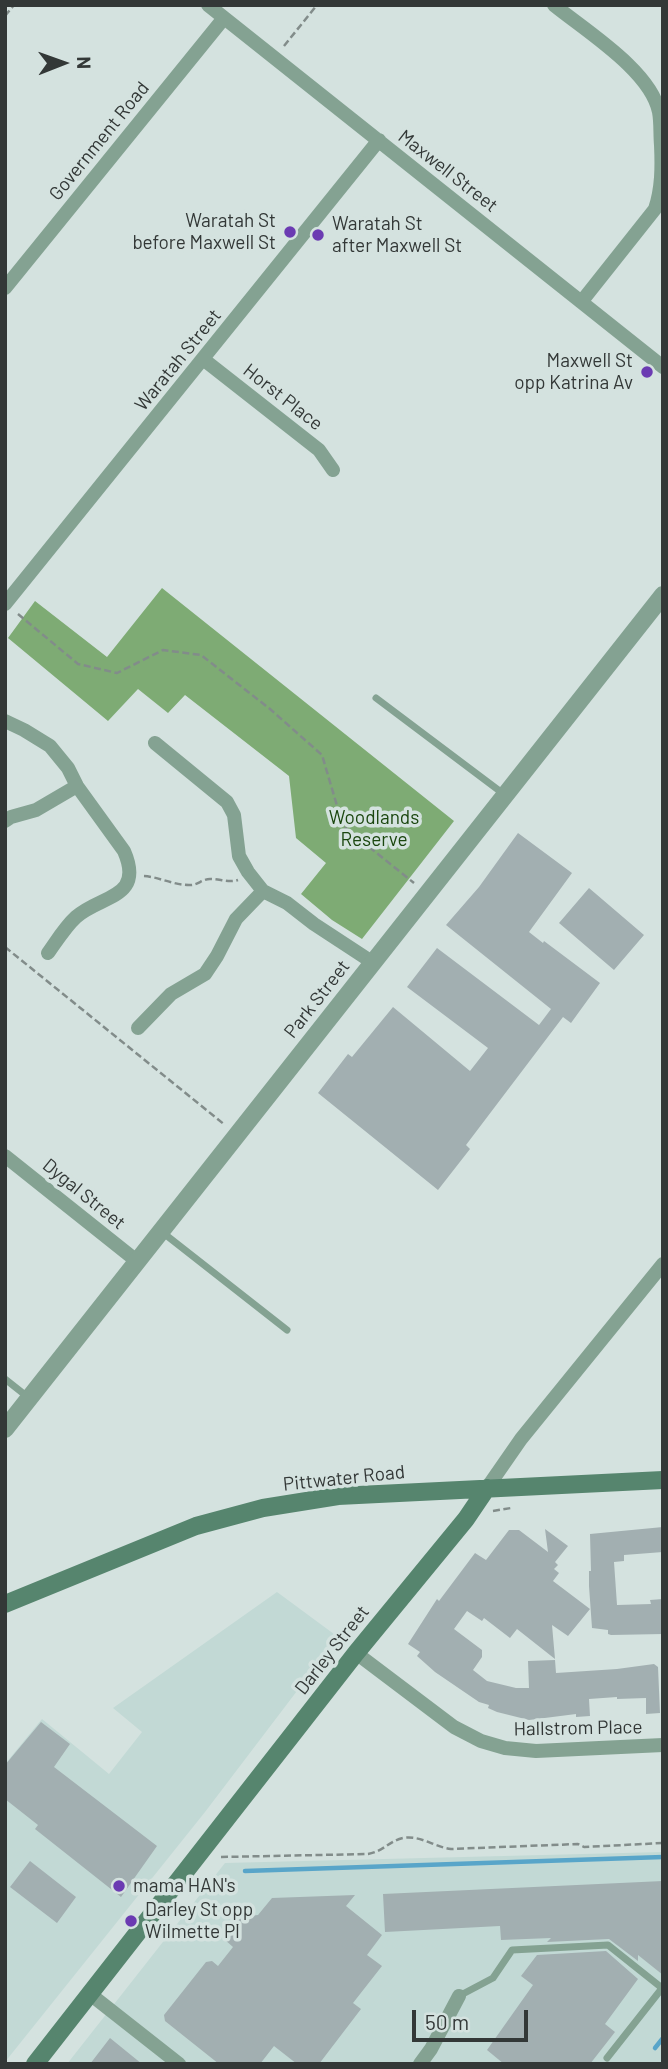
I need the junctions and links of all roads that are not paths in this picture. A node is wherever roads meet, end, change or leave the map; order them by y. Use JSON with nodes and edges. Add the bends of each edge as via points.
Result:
{"nodes":[{"id":1,"x":208,"y":5,"type":"edge"},
{"id":2,"x":554,"y":5,"type":"edge"},
{"id":3,"x":224,"y":18,"type":"junction"},
{"id":4,"x":379,"y":140,"type":"junction"},
{"id":5,"x":5,"y":288,"type":"edge"},
{"id":6,"x":582,"y":302,"type":"junction"},
{"id":7,"x":204,"y":359,"type":"junction"},
{"id":8,"x":663,"y":368,"type":"edge"},
{"id":9,"x":332,"y":470,"type":"dead end"},
{"id":10,"x":663,"y":596,"type":"edge"},
{"id":11,"x":5,"y":604,"type":"edge"},
{"id":12,"x":376,"y":698,"type":"dead end"},
{"id":13,"x":5,"y":721,"type":"edge"},
{"id":14,"x":155,"y":743,"type":"dead end"},
{"id":15,"x":77,"y":786,"type":"junction"},
{"id":16,"x":506,"y":796,"type":"junction"},
{"id":17,"x":5,"y":821,"type":"edge"},
{"id":18,"x":263,"y":891,"type":"junction"},
{"id":19,"x":47,"y":953,"type":"dead end"},
{"id":20,"x":372,"y":962,"type":"junction"},
{"id":21,"x":138,"y":1028,"type":"dead end"},
{"id":22,"x":5,"y":1156,"type":"edge"},
{"id":23,"x":162,"y":1232,"type":"junction"},
{"id":24,"x":138,"y":1262,"type":"junction"},
{"id":25,"x":663,"y":1264,"type":"edge"},
{"id":26,"x":287,"y":1330,"type":"dead end"},
{"id":27,"x":5,"y":1379,"type":"edge"},
{"id":28,"x":30,"y":1399,"type":"junction"},
{"id":29,"x":5,"y":1429,"type":"edge"},
{"id":30,"x":663,"y":1480,"type":"edge"},
{"id":31,"x":487,"y":1488,"type":"junction"},
{"id":32,"x":5,"y":1604,"type":"edge"},
{"id":33,"x":356,"y":1653,"type":"junction"},
{"id":34,"x":663,"y":1745,"type":"edge"},
{"id":35,"x":662,"y":1988,"type":"edge"},
{"id":36,"x":90,"y":1994,"type":"junction"},
{"id":37,"x":459,"y":1996,"type":"joint"},
{"id":38,"x":607,"y":2059,"type":"dead end"},
{"id":39,"x":35,"y":2064,"type":"edge"},
{"id":40,"x":179,"y":2064,"type":"edge"},
{"id":41,"x":420,"y":2064,"type":"edge"}],
"edges":[{"from":1,"to":3,"type":"street","name":"Maxwell Street"},
{"from":2,"to":6,"type":"street","via":[[648,85],[659,111],[662,166],[655,209]]},
{"from":3,"to":4,"type":"street","name":"Maxwell Street"},
{"from":3,"to":5,"type":"street","name":"Government Road"},
{"from":4,"to":6,"type":"street","name":"Maxwell Street"},
{"from":4,"to":7,"type":"street","name":"Waratah Street"},
{"from":6,"to":8,"type":"street","name":"Maxwell Street"},
{"from":7,"to":9,"type":"street","name":"Horst Place","via":[[319,450]]},
{"from":7,"to":11,"type":"street","name":"Waratah Street"},
{"from":10,"to":16,"type":"street","name":"Park Street"},
{"from":12,"to":16,"type":"lane"},
{"from":13,"to":15,"type":"street","via":[[50,746]]},
{"from":14,"to":18,"type":"street","via":[[227,802],[234,815],[239,856]]},
{"from":15,"to":17,"type":"street","via":[[36,810]]},
{"from":15,"to":19,"type":"street","via":[[124,852],[130,874],[112,899],[75,917]]},
{"from":16,"to":20,"type":"street","name":"Park Street"},
{"from":18,"to":20,"type":"street"},
{"from":18,"to":21,"type":"street","via":[[236,919],[205,974],[171,994]]},
{"from":20,"to":23,"type":"street","name":"Park Street"},
{"from":22,"to":24,"type":"street","name":"Dygal Street"},
{"from":23,"to":24,"type":"street","name":"Park Street"},
{"from":23,"to":26,"type":"lane"},
{"from":24,"to":28,"type":"street","name":"Park Street"},
{"from":25,"to":31,"type":"street","name":"Darley Street","via":[[521,1439]]},
{"from":27,"to":28,"type":"lane"},
{"from":28,"to":29,"type":"street","name":"Park Street"},
{"from":30,"to":31,"type":"main road","name":"Pittwater Road"},
{"from":31,"to":32,"type":"main road","name":"Pittwater Road","via":[[338,1496],[263,1508],[196,1526]]},
{"from":31,"to":33,"type":"main road","name":"Darley Street"},
{"from":33,"to":34,"type":"street","name":"Hallstrom Place","via":[[454,1727],[481,1741],[536,1751]]},
{"from":33,"to":36,"type":"main road","name":"Darley Street"},
{"from":35,"to":37,"type":"lane","via":[[608,1945],[512,1950],[493,1978]]},
{"from":35,"to":38,"type":"lane"},
{"from":36,"to":39,"type":"main road","name":"Darley Street"},
{"from":36,"to":40,"type":"street"},
{"from":37,"to":41,"type":"street"}]}
